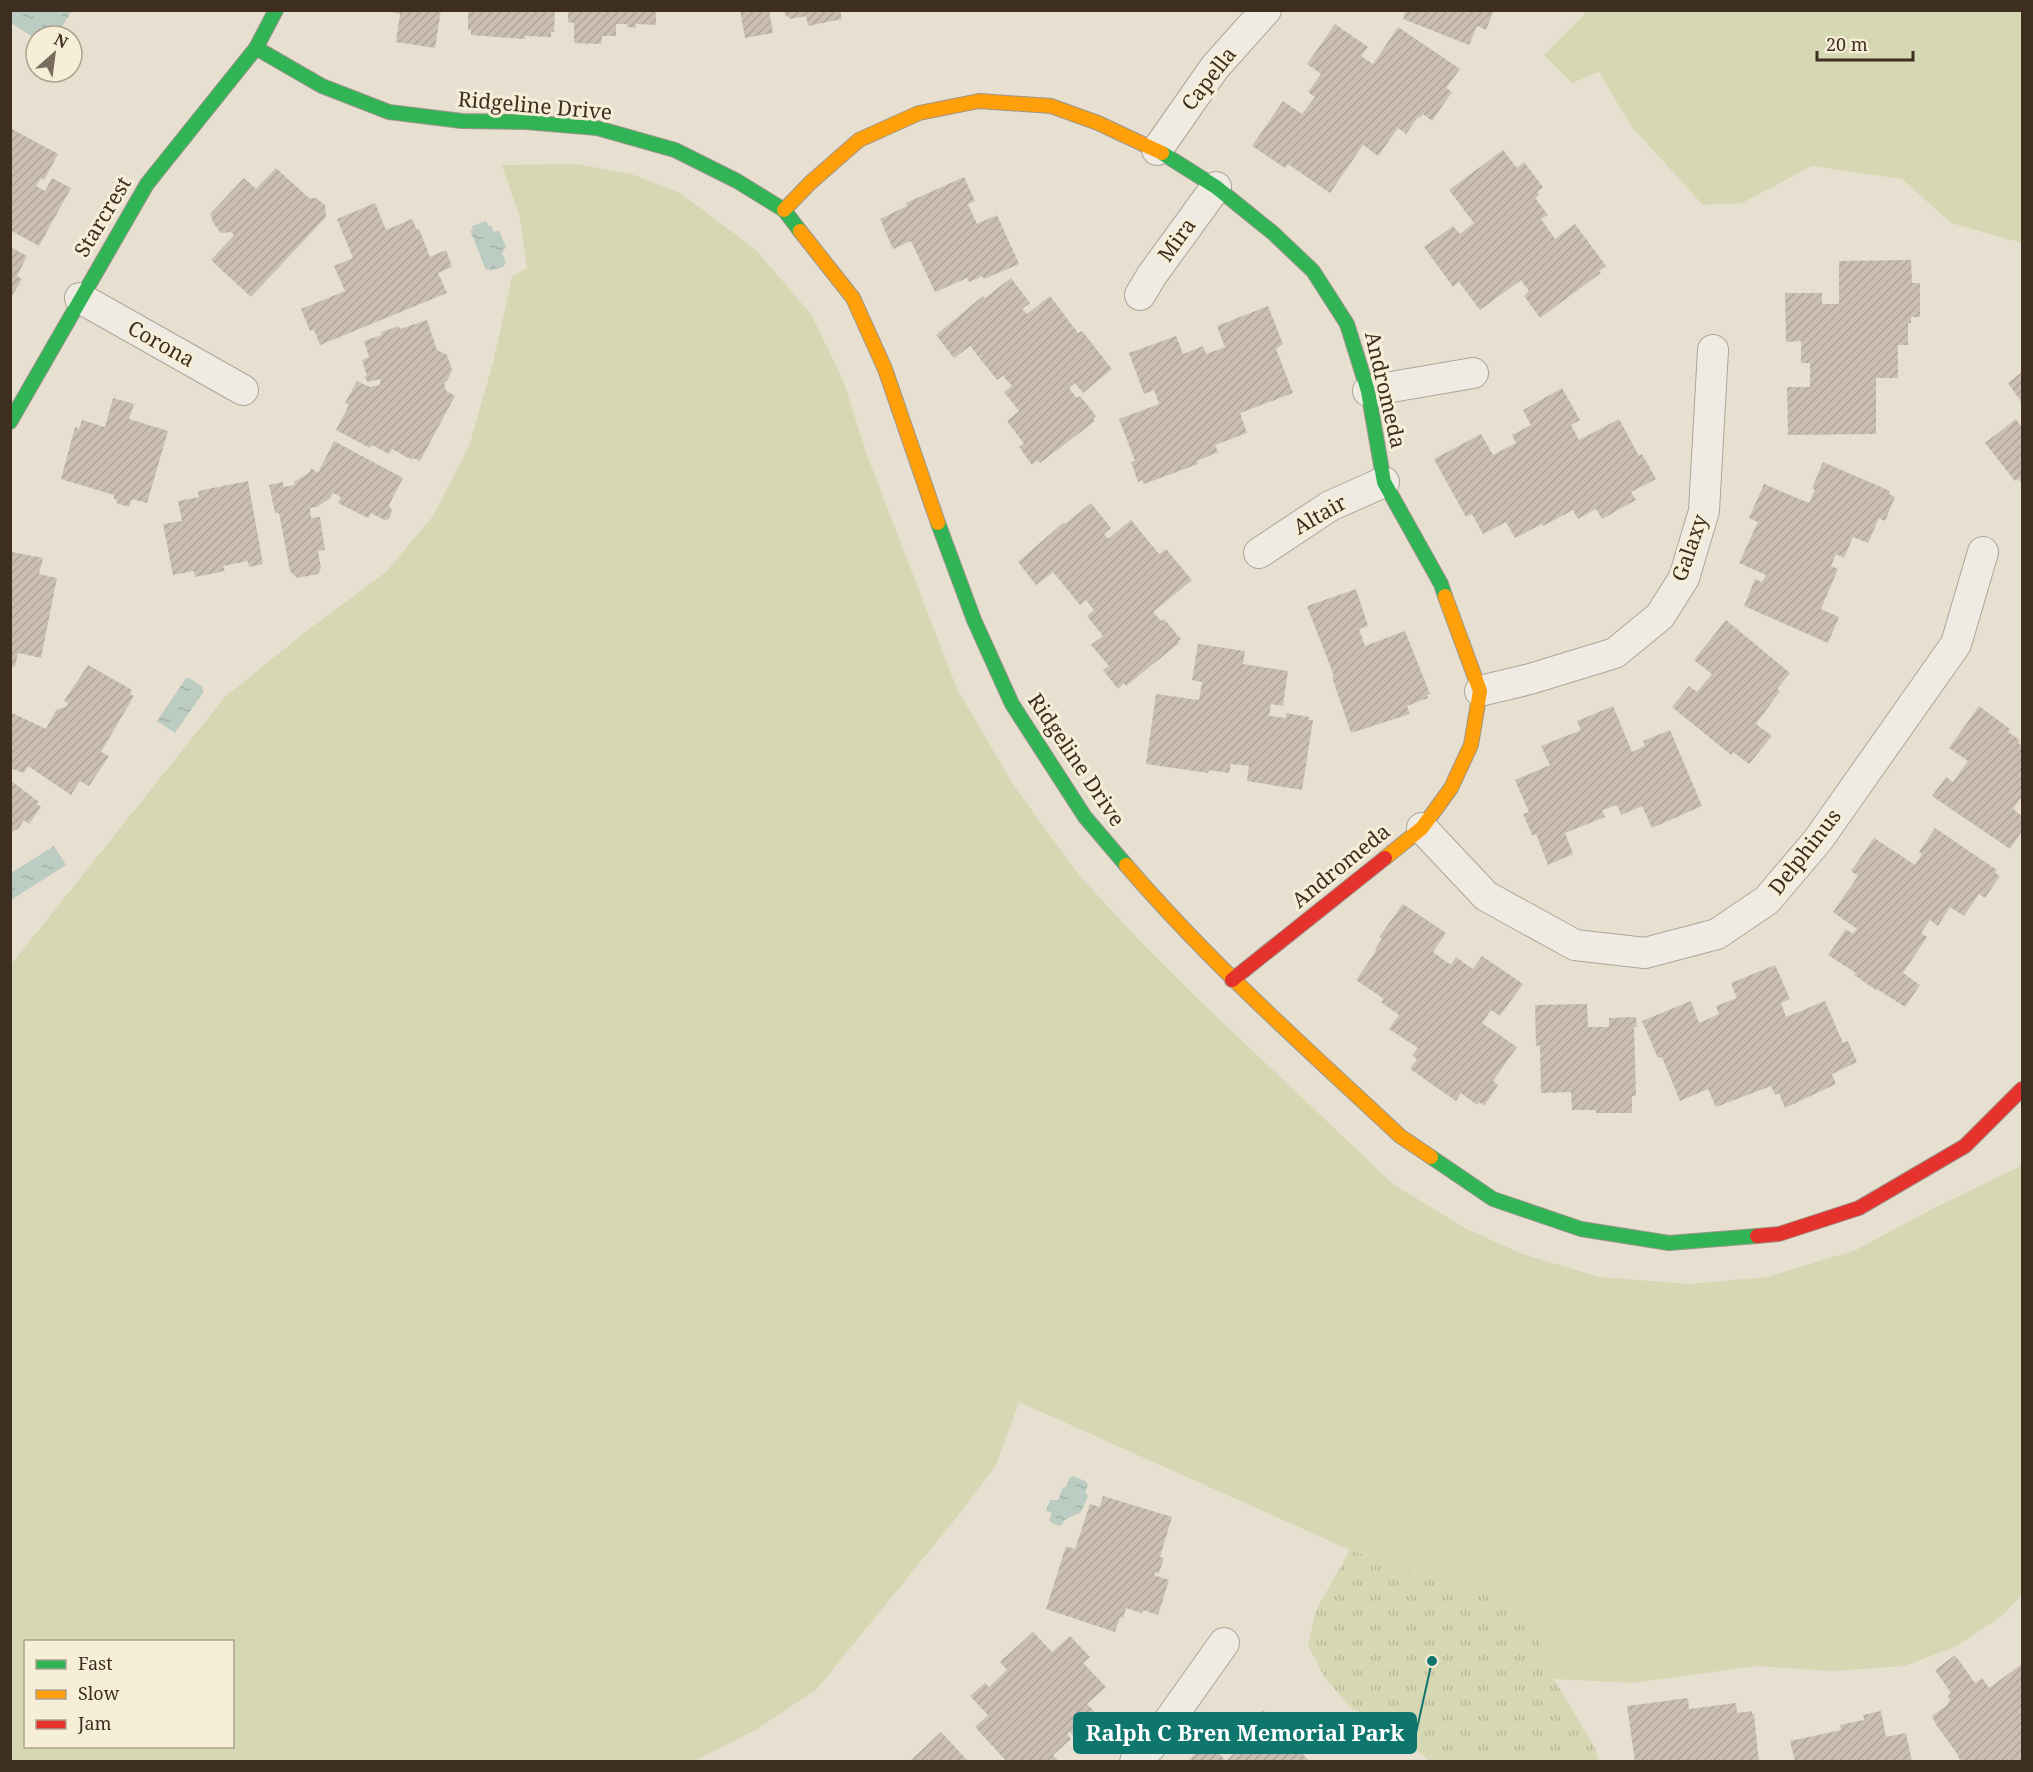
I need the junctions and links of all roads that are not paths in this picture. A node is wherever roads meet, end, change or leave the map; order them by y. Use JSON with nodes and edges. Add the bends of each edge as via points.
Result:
{"nodes":[{"id":1,"x":276,"y":10,"type":"edge"},
{"id":2,"x":1266,"y":10,"type":"edge"},
{"id":3,"x":256,"y":48,"type":"junction"},
{"id":4,"x":1157,"y":150,"type":"junction"},
{"id":5,"x":1216,"y":187,"type":"junction"},
{"id":6,"x":784,"y":210,"type":"junction"},
{"id":7,"x":1140,"y":295,"type":"dead end"},
{"id":8,"x":80,"y":298,"type":"junction"},
{"id":9,"x":1713,"y":350,"type":"dead end"},
{"id":10,"x":1473,"y":373,"type":"dead end"},
{"id":11,"x":243,"y":390,"type":"dead end"},
{"id":12,"x":1368,"y":391,"type":"junction"},
{"id":13,"x":10,"y":422,"type":"edge"},
{"id":14,"x":1384,"y":482,"type":"junction"},
{"id":15,"x":1983,"y":552,"type":"dead end"},
{"id":16,"x":1259,"y":553,"type":"dead end"},
{"id":17,"x":1480,"y":690,"type":"junction"},
{"id":18,"x":1422,"y":828,"type":"junction"},
{"id":19,"x":1232,"y":980,"type":"junction"},
{"id":20,"x":2022,"y":1089,"type":"edge"},
{"id":21,"x":1224,"y":1643,"type":"dead end"},
{"id":22,"x":1135,"y":1761,"type":"edge"}],
"edges":[{"from":1,"to":3,"type":"street","name":"Starcrest"},
{"from":2,"to":4,"type":"street","name":"Capella","via":[[1215,67]]},
{"from":3,"to":6,"type":"street","name":"Ridgeline Drive","via":[[322,86],[389,112],[462,121],[597,128],[675,150]]},
{"from":3,"to":8,"type":"street","name":"Starcrest","via":[[147,184]]},
{"from":4,"to":5,"type":"street","name":"Andromeda"},
{"from":4,"to":6,"type":"street","name":"Andromeda","via":[[1051,106],[979,101],[919,112],[859,140]]},
{"from":5,"to":7,"type":"street","name":"Mira"},
{"from":5,"to":12,"type":"street","name":"Andromeda","via":[[1313,271],[1347,324]]},
{"from":6,"to":19,"type":"street","name":"Ridgeline Drive","via":[[853,298],[885,369],[974,620],[1012,704],[1085,817],[1160,905]]},
{"from":8,"to":11,"type":"street","name":"Corona"},
{"from":8,"to":13,"type":"street","name":"Starcrest"},
{"from":9,"to":17,"type":"street","name":"Galaxy","via":[[1704,511],[1684,578],[1660,616],[1615,653]]},
{"from":10,"to":12,"type":"street"},
{"from":12,"to":14,"type":"street","name":"Andromeda"},
{"from":14,"to":16,"type":"street","name":"Altair","via":[[1330,506]]},
{"from":14,"to":17,"type":"street","name":"Andromeda","via":[[1442,584]]},
{"from":15,"to":18,"type":"street","name":"Delphinus","via":[[1956,644],[1818,840],[1767,900],[1717,934],[1645,953],[1575,945],[1486,896]]},
{"from":17,"to":18,"type":"street","name":"Andromeda","via":[[1471,745],[1451,788]]},
{"from":18,"to":19,"type":"street","name":"Andromeda"},
{"from":19,"to":20,"type":"street","name":"Ridgeline Drive","via":[[1400,1136],[1493,1200],[1581,1229],[1670,1243],[1779,1234],[1859,1208],[1965,1146]]},
{"from":21,"to":22,"type":"street","via":[[1151,1746]]}]}
